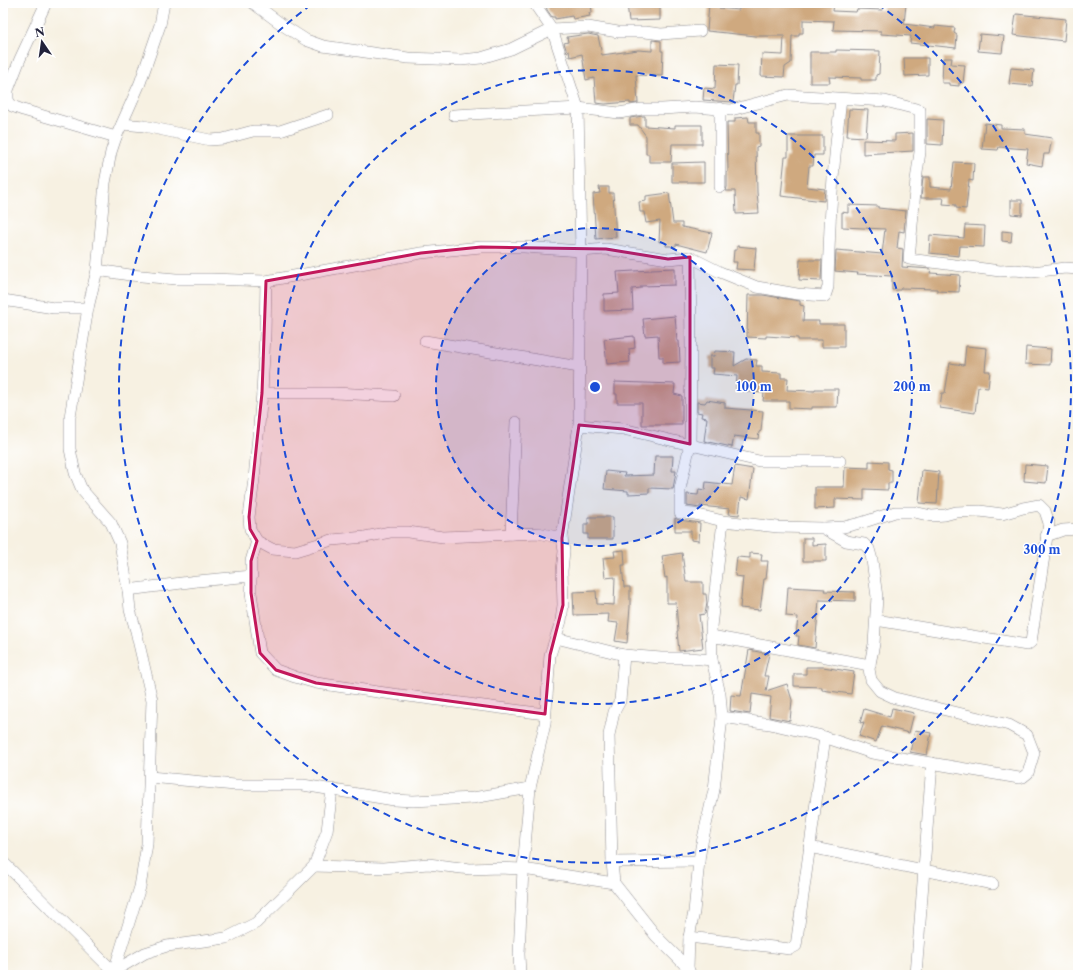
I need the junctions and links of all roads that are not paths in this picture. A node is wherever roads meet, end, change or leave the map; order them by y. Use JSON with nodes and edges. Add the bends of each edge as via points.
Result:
{"nodes":[{"id":1,"x":46,"y":3,"type":"edge"},
{"id":2,"x":164,"y":3,"type":"edge"},
{"id":3,"x":253,"y":3,"type":"edge"},
{"id":4,"x":534,"y":3,"type":"edge"},
{"id":5,"x":552,"y":29,"type":"junction"},
{"id":6,"x":700,"y":31,"type":"dead end"},
{"id":7,"x":841,"y":99,"type":"junction"},
{"id":8,"x":578,"y":108,"type":"junction"},
{"id":9,"x":720,"y":108,"type":"junction"},
{"id":10,"x":328,"y":115,"type":"dead end"},
{"id":11,"x":454,"y":115,"type":"dead end"},
{"id":12,"x":122,"y":124,"type":"junction"},
{"id":13,"x":116,"y":137,"type":"junction"},
{"id":14,"x":720,"y":187,"type":"dead end"},
{"id":15,"x":580,"y":250,"type":"junction"},
{"id":16,"x":690,"y":257,"type":"junction"},
{"id":17,"x":1078,"y":269,"type":"edge"},
{"id":18,"x":97,"y":270,"type":"junction"},
{"id":19,"x":266,"y":281,"type":"junction"},
{"id":20,"x":3,"y":300,"type":"edge"},
{"id":21,"x":88,"y":308,"type":"junction"},
{"id":22,"x":425,"y":342,"type":"dead end"},
{"id":23,"x":579,"y":367,"type":"junction"},
{"id":24,"x":262,"y":393,"type":"junction"},
{"id":25,"x":394,"y":396,"type":"dead end"},
{"id":26,"x":516,"y":422,"type":"dead end"},
{"id":27,"x":579,"y":425,"type":"junction"},
{"id":28,"x":690,"y":444,"type":"junction"},
{"id":29,"x":840,"y":460,"type":"dead end"},
{"id":30,"x":723,"y":521,"type":"junction"},
{"id":31,"x":823,"y":528,"type":"junction"},
{"id":32,"x":1078,"y":529,"type":"edge"},
{"id":33,"x":511,"y":534,"type":"junction"},
{"id":34,"x":1046,"y":536,"type":"junction"},
{"id":35,"x":562,"y":538,"type":"junction"},
{"id":36,"x":257,"y":541,"type":"junction"},
{"id":37,"x":252,"y":576,"type":"junction"},
{"id":38,"x":128,"y":590,"type":"junction"},
{"id":39,"x":876,"y":620,"type":"junction"},
{"id":40,"x":711,"y":636,"type":"junction"},
{"id":41,"x":556,"y":638,"type":"junction"},
{"id":42,"x":624,"y":655,"type":"junction"},
{"id":43,"x":712,"y":660,"type":"junction"},
{"id":44,"x":870,"y":665,"type":"junction"},
{"id":45,"x":545,"y":714,"type":"junction"},
{"id":46,"x":722,"y":717,"type":"junction"},
{"id":47,"x":824,"y":737,"type":"junction"},
{"id":48,"x":932,"y":763,"type":"junction"},
{"id":49,"x":150,"y":778,"type":"junction"},
{"id":50,"x":530,"y":788,"type":"junction"},
{"id":51,"x":332,"y":789,"type":"junction"},
{"id":52,"x":809,"y":847,"type":"junction"},
{"id":53,"x":699,"y":861,"type":"junction"},
{"id":54,"x":3,"y":862,"type":"edge"},
{"id":55,"x":612,"y":862,"type":"junction"},
{"id":56,"x":314,"y":866,"type":"junction"},
{"id":57,"x":523,"y":869,"type":"junction"},
{"id":58,"x":924,"y":870,"type":"junction"},
{"id":59,"x":614,"y":883,"type":"junction"},
{"id":60,"x":993,"y":884,"type":"dead end"},
{"id":61,"x":689,"y":937,"type":"junction"},
{"id":62,"x":689,"y":972,"type":"edge"},
{"id":63,"x":116,"y":973,"type":"edge"},
{"id":64,"x":520,"y":975,"type":"edge"},
{"id":65,"x":916,"y":975,"type":"edge"}],
"edges":[{"from":1,"to":13,"type":"street","via":[[8,90],[8,100],[12,106],[23,110]]},
{"from":2,"to":12,"type":"street","via":[[160,24],[140,83]]},
{"from":3,"to":5,"type":"street","via":[[306,40],[323,46],[408,58],[481,58],[511,49]]},
{"from":4,"to":5,"type":"street"},
{"from":5,"to":6,"type":"street","via":[[588,27],[618,32],[661,34]]},
{"from":5,"to":8,"type":"street"},
{"from":7,"to":9,"type":"street","via":[[788,95],[731,110]]},
{"from":7,"to":16,"type":"street","via":[[830,209],[828,287],[825,296],[757,287]]},
{"from":7,"to":17,"type":"street","via":[[885,101],[920,110],[920,152],[909,259],[1000,271]]},
{"from":8,"to":9,"type":"street","via":[[619,113],[679,107]]},
{"from":8,"to":11,"type":"street"},
{"from":8,"to":15,"type":"street"},
{"from":9,"to":14,"type":"street"},
{"from":10,"to":12,"type":"street","via":[[280,131],[253,131],[210,140]]},
{"from":12,"to":13,"type":"street"},
{"from":13,"to":18,"type":"street","via":[[105,183]]},
{"from":15,"to":16,"type":"street","via":[[606,249],[668,259]]},
{"from":15,"to":19,"type":"street","via":[[481,247],[421,253]]},
{"from":15,"to":23,"type":"street"},
{"from":16,"to":28,"type":"street"},
{"from":18,"to":19,"type":"street","via":[[176,279]]},
{"from":18,"to":21,"type":"street"},
{"from":19,"to":24,"type":"street"},
{"from":20,"to":21,"type":"street","via":[[54,308]]},
{"from":21,"to":38,"type":"street","via":[[70,417],[70,449],[82,490],[111,523],[120,543]]},
{"from":22,"to":23,"type":"street"},
{"from":23,"to":27,"type":"street"},
{"from":24,"to":25,"type":"street"},
{"from":24,"to":36,"type":"street","via":[[249,517],[250,529]]},
{"from":26,"to":33,"type":"street"},
{"from":27,"to":28,"type":"street","via":[[623,429]]},
{"from":27,"to":35,"type":"street"},
{"from":28,"to":29,"type":"street","via":[[759,461]]},
{"from":28,"to":30,"type":"street","via":[[680,489],[680,513]]},
{"from":30,"to":31,"type":"street","via":[[778,527]]},
{"from":30,"to":40,"type":"street"},
{"from":31,"to":34,"type":"street","via":[[844,527],[895,512],[914,512],[932,516],[980,511],[1002,514],[1039,505],[1045,511],[1049,523]]},
{"from":31,"to":39,"type":"street","via":[[846,541],[864,544],[868,549],[877,597]]},
{"from":32,"to":34,"type":"street","via":[[1063,530]]},
{"from":33,"to":35,"type":"street","via":[[538,533]]},
{"from":33,"to":36,"type":"street","via":[[443,537],[390,532],[332,540],[295,551],[272,549]]},
{"from":34,"to":39,"type":"street","via":[[1033,637],[1027,645]]},
{"from":35,"to":41,"type":"street","via":[[563,605]]},
{"from":36,"to":37,"type":"street","via":[[251,561]]},
{"from":37,"to":38,"type":"street"},
{"from":37,"to":45,"type":"street","via":[[251,593],[260,653],[276,670],[316,682]]},
{"from":38,"to":49,"type":"street","via":[[130,610],[152,700]]},
{"from":39,"to":44,"type":"street"},
{"from":40,"to":43,"type":"street"},
{"from":40,"to":44,"type":"street"},
{"from":41,"to":42,"type":"street"},
{"from":41,"to":45,"type":"street","via":[[550,655]]},
{"from":42,"to":43,"type":"street"},
{"from":42,"to":55,"type":"street","via":[[620,701],[614,712],[609,735]]},
{"from":43,"to":46,"type":"street","via":[[720,694]]},
{"from":44,"to":48,"type":"street","via":[[871,680],[880,691],[895,698],[1009,725],[1027,736],[1034,753],[1028,773],[1019,778]]},
{"from":45,"to":50,"type":"street"},
{"from":46,"to":47,"type":"street","via":[[789,728]]},
{"from":46,"to":53,"type":"street","via":[[714,790]]},
{"from":47,"to":48,"type":"street","via":[[872,753]]},
{"from":47,"to":52,"type":"street"},
{"from":48,"to":58,"type":"street"},
{"from":49,"to":51,"type":"street","via":[[235,785],[303,785]]},
{"from":49,"to":63,"type":"street","via":[[147,844],[140,887]]},
{"from":50,"to":51,"type":"street","via":[[473,798],[413,801]]},
{"from":50,"to":57,"type":"street"},
{"from":51,"to":56,"type":"street","via":[[327,831]]},
{"from":52,"to":58,"type":"street"},
{"from":52,"to":61,"type":"street","via":[[796,946],[790,949]]},
{"from":53,"to":55,"type":"street"},
{"from":53,"to":61,"type":"street"},
{"from":54,"to":63,"type":"street"},
{"from":55,"to":59,"type":"street"},
{"from":56,"to":57,"type":"street","via":[[383,868],[428,864],[470,870]]},
{"from":56,"to":63,"type":"street","via":[[256,923],[226,938],[167,946],[145,953]]},
{"from":57,"to":59,"type":"street"},
{"from":57,"to":64,"type":"street"},
{"from":58,"to":60,"type":"street"},
{"from":58,"to":65,"type":"street"},
{"from":59,"to":62,"type":"street","via":[[656,936]]},
{"from":61,"to":62,"type":"street"}]}
